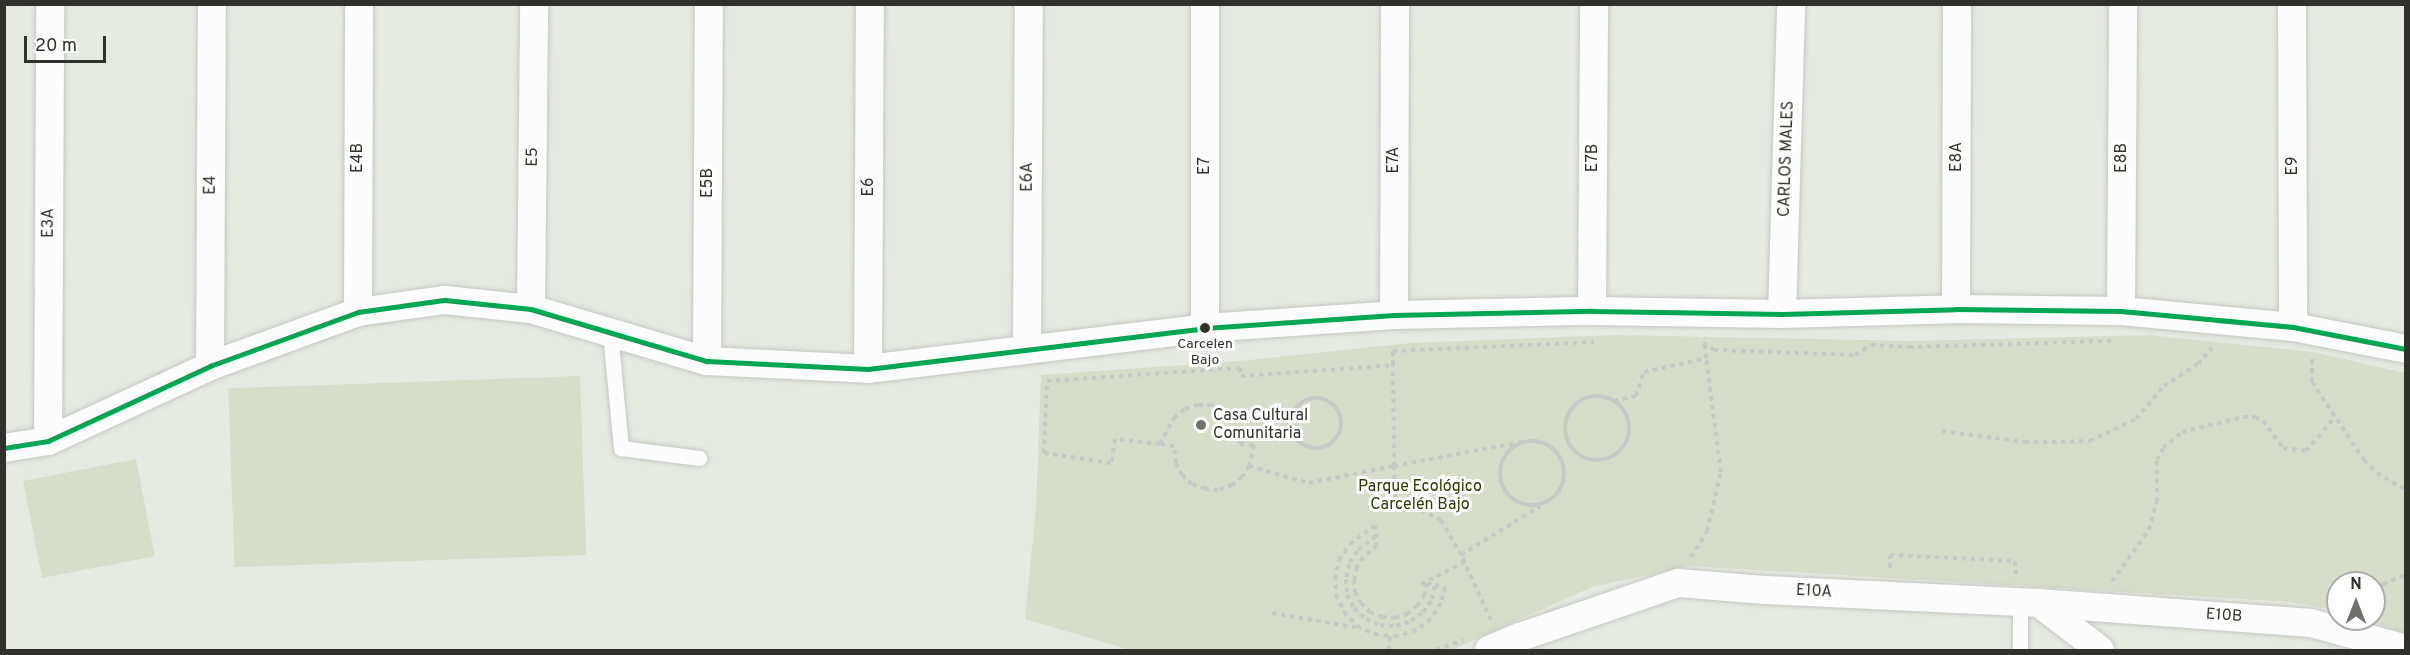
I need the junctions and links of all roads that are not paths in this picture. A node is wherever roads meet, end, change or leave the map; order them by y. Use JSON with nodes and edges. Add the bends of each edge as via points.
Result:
{"nodes":[{"id":1,"x":50,"y":4,"type":"edge"},
{"id":2,"x":212,"y":4,"type":"edge"},
{"id":3,"x":359,"y":4,"type":"edge"},
{"id":4,"x":534,"y":4,"type":"edge"},
{"id":5,"x":709,"y":4,"type":"edge"},
{"id":6,"x":870,"y":4,"type":"edge"},
{"id":7,"x":1029,"y":4,"type":"edge"},
{"id":8,"x":1205,"y":4,"type":"edge"},
{"id":9,"x":1395,"y":4,"type":"edge"},
{"id":10,"x":1594,"y":4,"type":"edge"},
{"id":11,"x":1791,"y":4,"type":"edge"},
{"id":12,"x":1957,"y":4,"type":"edge"},
{"id":13,"x":2123,"y":4,"type":"edge"},
{"id":14,"x":2292,"y":4,"type":"edge"},
{"id":15,"x":531,"y":309,"type":"junction"},
{"id":16,"x":1956,"y":309,"type":"junction"},
{"id":17,"x":1592,"y":311,"type":"junction"},
{"id":18,"x":2121,"y":311,"type":"junction"},
{"id":19,"x":358,"y":312,"type":"junction"},
{"id":20,"x":1782,"y":314,"type":"junction"},
{"id":21,"x":1394,"y":315,"type":"junction"},
{"id":22,"x":2293,"y":327,"type":"junction"},
{"id":23,"x":1205,"y":328,"type":"junction"},
{"id":24,"x":610,"y":332,"type":"junction"},
{"id":25,"x":1027,"y":349,"type":"junction"},
{"id":26,"x":2406,"y":349,"type":"edge"},
{"id":27,"x":707,"y":361,"type":"junction"},
{"id":28,"x":210,"y":366,"type":"junction"},
{"id":29,"x":868,"y":369,"type":"junction"},
{"id":30,"x":48,"y":441,"type":"junction"},
{"id":31,"x":4,"y":448,"type":"edge"},
{"id":32,"x":699,"y":458,"type":"dead end"},
{"id":33,"x":2030,"y":602,"type":"junction"},
{"id":34,"x":1520,"y":637,"type":"junction"},
{"id":35,"x":1491,"y":638,"type":"edge"},
{"id":36,"x":2406,"y":649,"type":"edge"},
{"id":37,"x":1545,"y":651,"type":"edge"},
{"id":38,"x":2020,"y":651,"type":"edge"},
{"id":39,"x":2100,"y":651,"type":"edge"}],
"edges":[{"from":1,"to":30,"type":"street","name":"E3A"},
{"from":2,"to":28,"type":"street","name":"E4"},
{"from":3,"to":19,"type":"street","name":"E4B"},
{"from":4,"to":15,"type":"street","name":"E5"},
{"from":5,"to":27,"type":"street","name":"E5B"},
{"from":6,"to":29,"type":"street","name":"E6"},
{"from":7,"to":25,"type":"street","name":"E6A"},
{"from":8,"to":23,"type":"street","name":"E7"},
{"from":9,"to":21,"type":"street","name":"E7A"},
{"from":10,"to":17,"type":"street","name":"E7B"},
{"from":11,"to":20,"type":"street","name":"CARLOS MALES"},
{"from":12,"to":16,"type":"street","name":"E8A"},
{"from":13,"to":18,"type":"street","name":"E8B"},
{"from":14,"to":22,"type":"street","name":"E9"},
{"from":15,"to":19,"type":"street","via":[[445,300]]},
{"from":15,"to":24,"type":"street"},
{"from":16,"to":18,"type":"street"},
{"from":16,"to":20,"type":"street"},
{"from":17,"to":20,"type":"street"},
{"from":17,"to":21,"type":"street"},
{"from":18,"to":22,"type":"street"},
{"from":19,"to":28,"type":"street"},
{"from":21,"to":23,"type":"street"},
{"from":22,"to":26,"type":"street"},
{"from":23,"to":25,"type":"street"},
{"from":24,"to":27,"type":"street"},
{"from":24,"to":32,"type":"lane","via":[[621,448]]},
{"from":25,"to":29,"type":"street"},
{"from":27,"to":29,"type":"street"},
{"from":28,"to":30,"type":"street"},
{"from":30,"to":31,"type":"street"},
{"from":33,"to":34,"type":"street","name":"E10A","via":[[1678,583]]},
{"from":33,"to":36,"type":"street","name":"E10B","via":[[2311,622]]},
{"from":33,"to":38,"type":"lane"},
{"from":33,"to":39,"type":"street"},
{"from":34,"to":35,"type":"street","name":"E10A"},
{"from":34,"to":37,"type":"street"}]}
